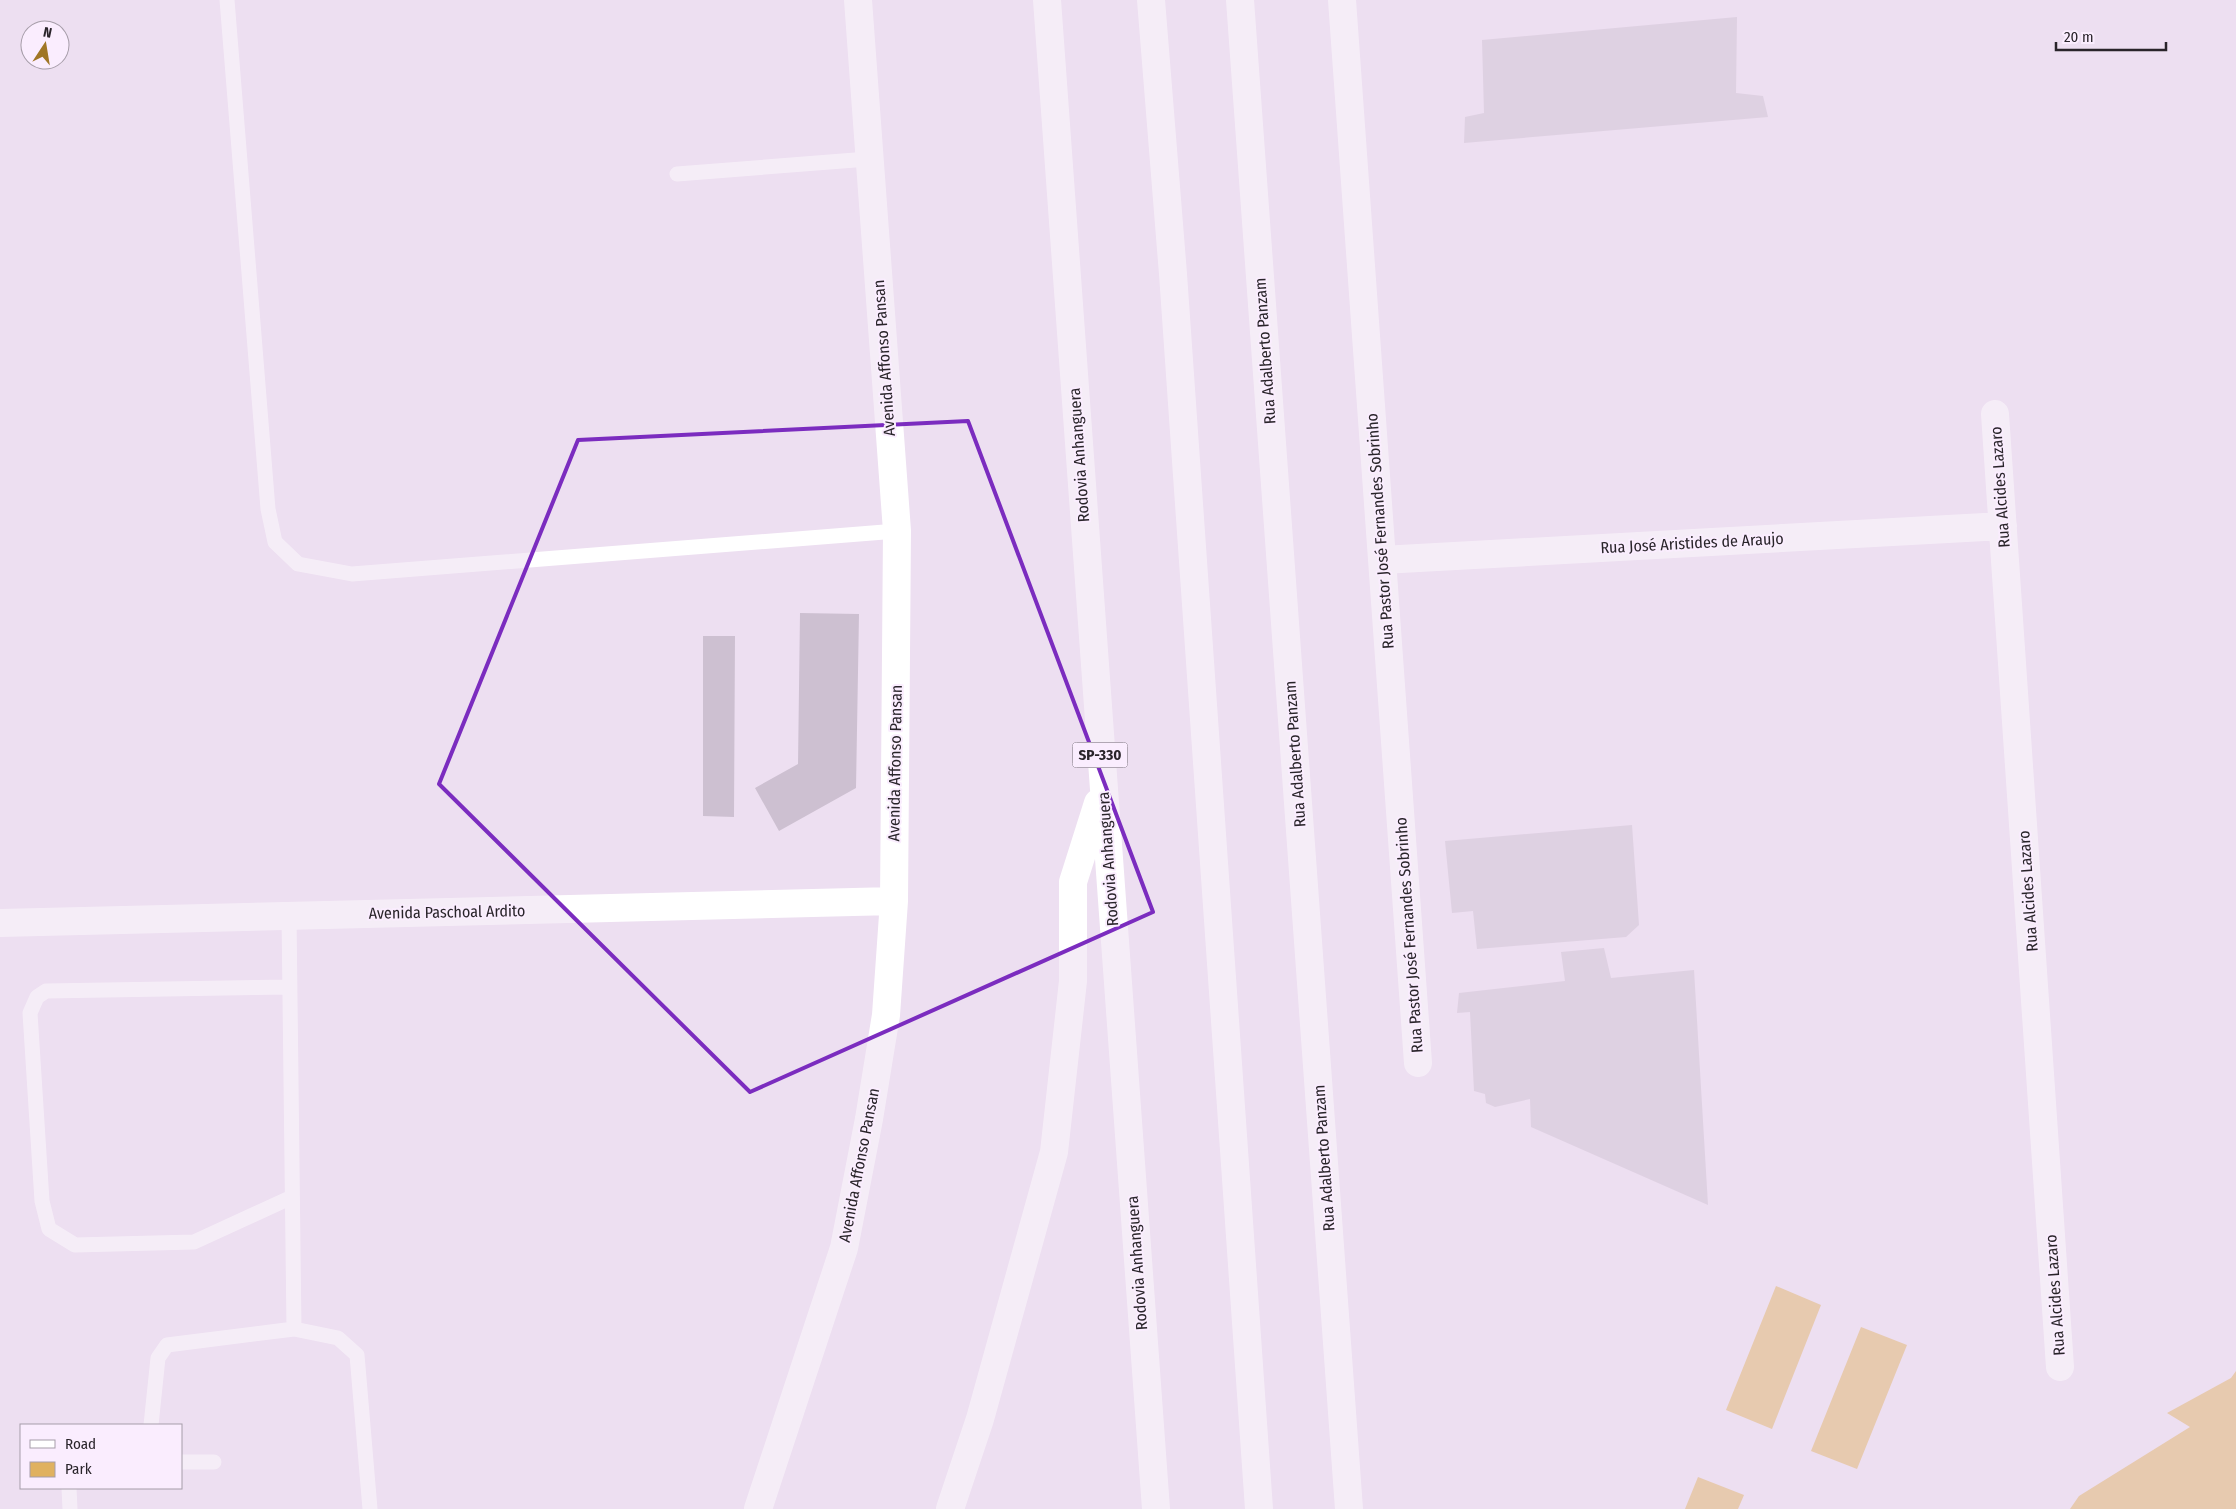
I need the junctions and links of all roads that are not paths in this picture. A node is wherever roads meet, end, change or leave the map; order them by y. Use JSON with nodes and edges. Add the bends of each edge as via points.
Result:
{"nodes":[{"id":1,"x":227,"y":0,"type":"edge"},
{"id":2,"x":858,"y":0,"type":"edge"},
{"id":3,"x":1047,"y":0,"type":"edge"},
{"id":4,"x":1151,"y":0,"type":"edge"},
{"id":5,"x":1240,"y":0,"type":"edge"},
{"id":6,"x":1342,"y":0,"type":"edge"},
{"id":7,"x":868,"y":159,"type":"junction"},
{"id":8,"x":677,"y":174,"type":"dead end"},
{"id":9,"x":1995,"y":414,"type":"dead end"},
{"id":10,"x":2003,"y":526,"type":"junction"},
{"id":11,"x":897,"y":531,"type":"junction"},
{"id":12,"x":1382,"y":560,"type":"junction"},
{"id":13,"x":1102,"y":790,"type":"junction"},
{"id":14,"x":894,"y":901,"type":"junction"},
{"id":15,"x":289,"y":916,"type":"junction"},
{"id":16,"x":0,"y":923,"type":"edge"},
{"id":17,"x":290,"y":987,"type":"junction"},
{"id":18,"x":1418,"y":1063,"type":"dead end"},
{"id":19,"x":292,"y":1197,"type":"junction"},
{"id":20,"x":294,"y":1329,"type":"junction"},
{"id":21,"x":2060,"y":1368,"type":"dead end"},
{"id":22,"x":151,"y":1424,"type":"edge"},
{"id":23,"x":182,"y":1462,"type":"edge"},
{"id":24,"x":214,"y":1462,"type":"dead end"},
{"id":25,"x":69,"y":1489,"type":"edge"},
{"id":26,"x":70,"y":1509,"type":"edge"},
{"id":27,"x":370,"y":1509,"type":"edge"},
{"id":28,"x":758,"y":1509,"type":"edge"},
{"id":29,"x":950,"y":1509,"type":"edge"},
{"id":30,"x":1156,"y":1509,"type":"edge"},
{"id":31,"x":1259,"y":1509,"type":"edge"},
{"id":32,"x":1349,"y":1509,"type":"edge"}],
"edges":[{"from":1,"to":11,"type":"lane","via":[[268,509],[275,542],[298,564],[352,574]]},
{"from":2,"to":7,"type":"main road","name":"Avenida Affonso Pansan"},
{"from":3,"to":13,"type":"main road","name":"Rodovia Anhanguera","number":"SP-330"},
{"from":4,"to":31,"type":"main road","via":[[1174,284]]},
{"from":5,"to":32,"type":"main road","name":"Rua Adalberto Panzam"},
{"from":6,"to":12,"type":"main road","name":"Rua Pastor José Fernandes Sobrinho"},
{"from":7,"to":8,"type":"lane"},
{"from":7,"to":11,"type":"main road","name":"Avenida Affonso Pansan"},
{"from":9,"to":10,"type":"main road","name":"Rua Alcides Lazaro"},
{"from":10,"to":12,"type":"main road","name":"Rua José Aristides de Araujo"},
{"from":10,"to":21,"type":"main road","name":"Rua Alcides Lazaro"},
{"from":11,"to":14,"type":"main road","name":"Avenida Affonso Pansan"},
{"from":12,"to":18,"type":"main road","name":"Rua Pastor José Fernandes Sobrinho"},
{"from":13,"to":29,"type":"main road","via":[[1073,882],[1073,980],[1054,1152],[980,1419]]},
{"from":13,"to":30,"type":"main road","name":"Rodovia Anhanguera","number":"SP-330"},
{"from":14,"to":15,"type":"main road","name":"Avenida Paschoal Ardito"},
{"from":14,"to":28,"type":"main road","name":"Avenida Affonso Pansan","via":[[886,1015],[844,1248]]},
{"from":15,"to":16,"type":"main road","name":"Avenida Paschoal Ardito"},
{"from":15,"to":17,"type":"lane"},
{"from":17,"to":19,"type":"lane"},
{"from":17,"to":19,"type":"lane","via":[[46,991],[37,997],[30,1013],[42,1201],[50,1229],[75,1245],[194,1242]]},
{"from":19,"to":20,"type":"lane"},
{"from":20,"to":22,"type":"lane","via":[[167,1345],[158,1358]]},
{"from":20,"to":27,"type":"lane","via":[[338,1338],[358,1354]]},
{"from":23,"to":24,"type":"lane"},
{"from":25,"to":26,"type":"lane"}]}
